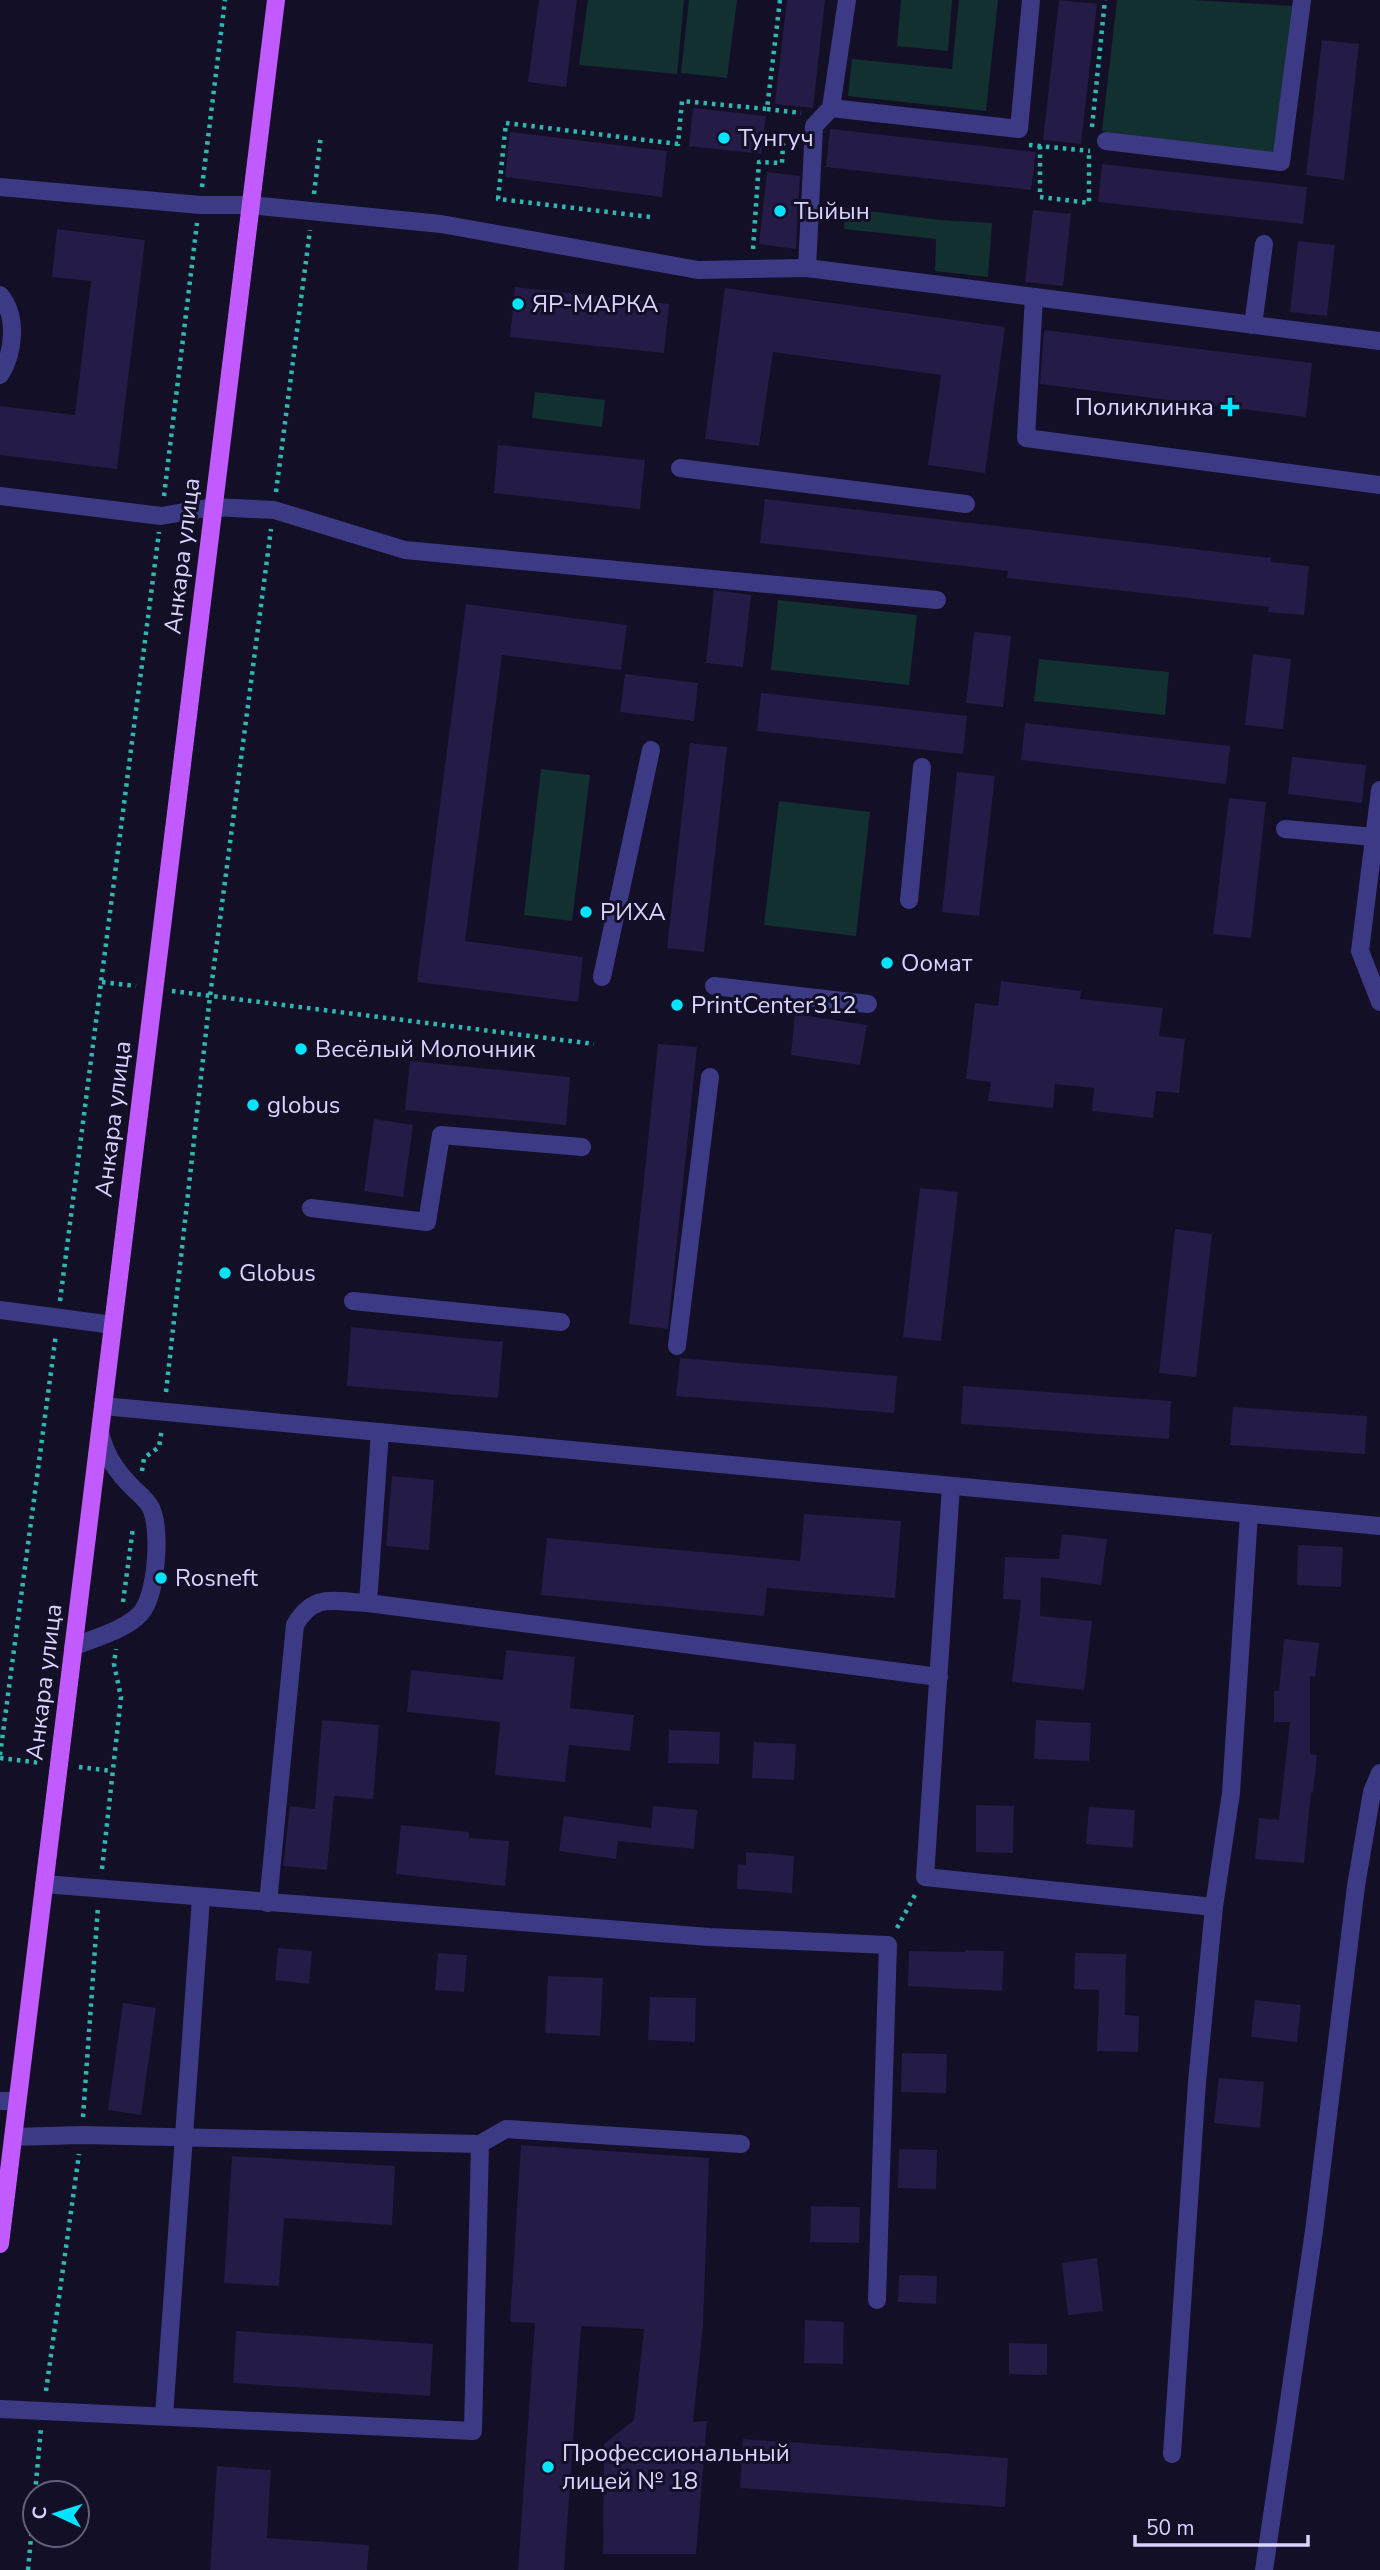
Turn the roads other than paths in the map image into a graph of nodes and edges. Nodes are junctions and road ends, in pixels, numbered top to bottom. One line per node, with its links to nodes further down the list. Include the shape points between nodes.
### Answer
1 (276, 0): 8 (main road, Анкара улица)
2 (847, 0): 5 (street)
3 (1031, 0): 5 (street, via 1019,128)
4 (1302, 0): 6 (street, via 1281,162)
5 (825, 115): 10 (street, via 814,126)
6 (1104, 147)
7 (0, 187): 8 (street, via 200,205)
8 (250, 205): 10 (street, via 441,223 698,270); 20 (main road, Анкара улица)
9 (1264, 244): 13 (street)
10 (807, 268): 12 (street)
11 (0, 295): 15 (street, via 9,305 12,330 7,364)
12 (1034, 297): 13 (street); 17 (street, via 1026,438)
13 (1253, 325): 14 (street)
14 (1380, 341)
15 (0, 375)
16 (680, 468): 19 (street)
17 (1380, 485)
18 (0, 496): 20 (street, via 161,516)
19 (966, 504)
20 (213, 507): 21 (street, via 274,510 405,550); 38 (main road, Анкара улица)
21 (937, 600)
22 (651, 750): 28 (street)
23 (922, 767): 27 (street)
24 (1380, 790): 26 (street)
25 (1285, 829): 26 (street)
26 (1374, 837): 30 (street, via 1360,951)
27 (909, 900)
28 (602, 977)
29 (714, 986): 31 (street)
30 (1380, 1002)
31 (868, 1004)
32 (710, 1077): 39 (street)
33 (582, 1147): 34 (street, via 441,1135 427,1222)
34 (311, 1208)
35 (352, 1301): 37 (street)
36 (0, 1310): 38 (street)
37 (561, 1322)
38 (113, 1325): 40 (main road, Анкара улица)
39 (677, 1346)
40 (103, 1406): 41 (main road, Анкара улица); 42 (street)
41 (100, 1432): 47 (main road, Анкара улица); 47 (street, via 112,1466 150,1506 157,1524 151,1590 141,1612)
42 (380, 1432): 43 (street); 46 (street)
43 (951, 1486): 44 (street); 48 (street)
44 (1249, 1514): 45 (street); 53 (street, via 1231,1793)
45 (1380, 1526)
46 (368, 1603): 48 (street); 52 (street, via 318,1602 304,1611 295,1625)
47 (74, 1647): 50 (main road, Анкара улица)
48 (939, 1677): 53 (street, via 925,1877)
49 (1380, 1773): 64 (street, via 1372,1792 1356,1886 1314,2231)
50 (44, 1884): 51 (street); 54 (main road, Анкара улица)
51 (201, 1898): 52 (street); 56 (street)
52 (268, 1903): 60 (street, via 709,1937 888,1945)
53 (1214, 1907): 63 (street, via 1197,2082)
54 (9, 2101): 55 (main road, Анкара улица)
55 (13, 2137): 56 (street); 59 (main road, Анкара улица)
56 (184, 2137): 57 (street); 62 (street)
57 (480, 2144): 58 (street, via 506,2129); 62 (street, via 472,2431)
58 (741, 2144)
59 (0, 2244)
60 (877, 2300)
61 (0, 2409): 62 (street)
62 (164, 2416)
63 (1172, 2454)
64 (1264, 2570)

